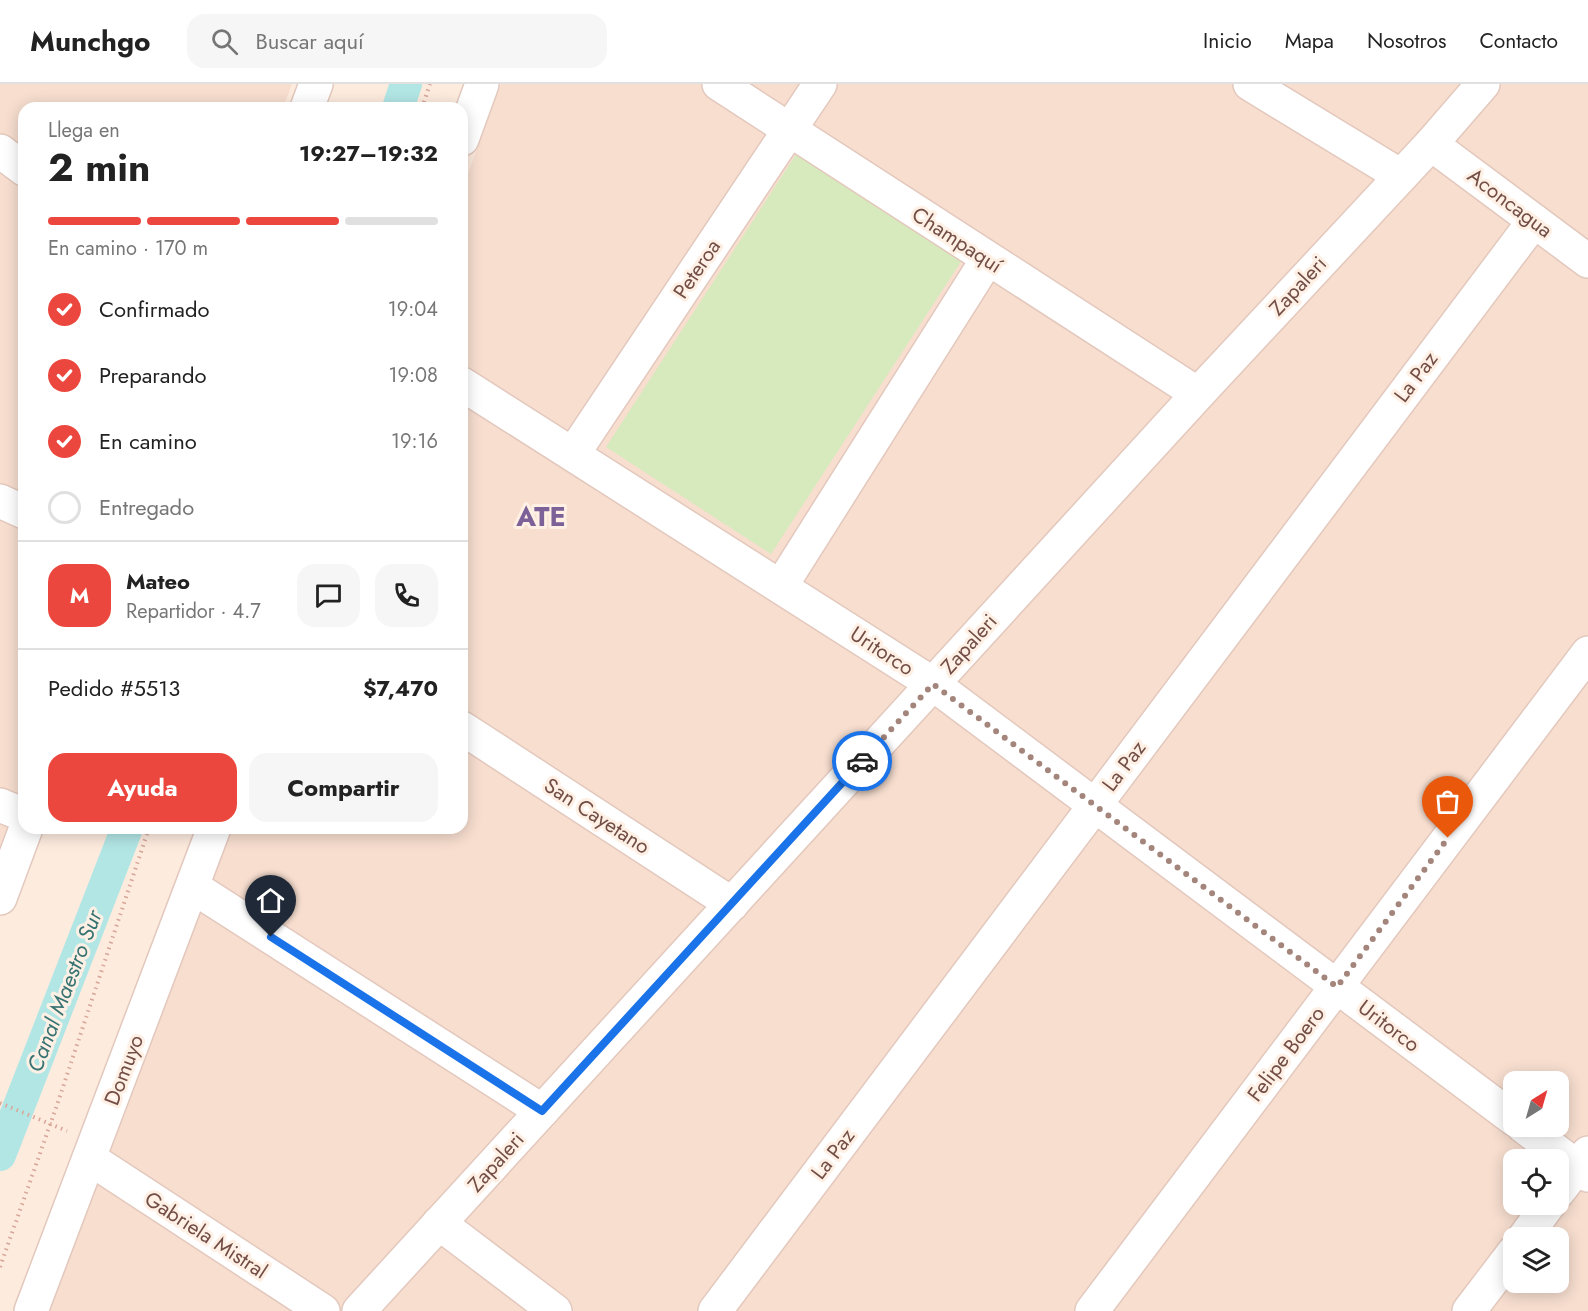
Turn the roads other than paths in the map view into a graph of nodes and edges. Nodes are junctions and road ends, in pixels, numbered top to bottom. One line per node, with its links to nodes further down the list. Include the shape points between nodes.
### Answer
1 (316, 84): 7 (street)
2 (482, 84): 8 (street)
3 (718, 84): 9 (street, Champaquí)
4 (820, 84): 9 (street, Peteroa)
5 (1250, 84): 13 (street)
6 (1483, 84): 10 (street, Zapaleri)
7 (309, 102)
8 (468, 122)
9 (790, 131): 15 (street, Champaquí); 19 (street, Peteroa)
10 (1431, 144): 13 (street, Zapaleri); 14 (street, Aconcagua)
11 (0, 151): 12 (street)
12 (18, 164)
13 (1401, 176): 18 (street, Zapaleri)
14 (1534, 221): 16 (street, Aconcagua); 27 (street, La Paz)
15 (987, 260): 18 (street, Champaquí); 22 (street)
16 (1588, 261)
17 (468, 388): 19 (street, Uritorco)
18 (1198, 394): 24 (street, Zapaleri)
19 (573, 454): 22 (street, Uritorco)
20 (0, 501): 21 (street)
21 (18, 509)
22 (781, 586): 24 (street, Uritorco)
23 (1588, 653): 34 (street, Felipe Boero)
24 (933, 684): 27 (street, Uritorco); 33 (street, Zapaleri)
25 (468, 732): 33 (street, San Cayetano)
26 (0, 805): 28 (street)
27 (1095, 805): 34 (street, Uritorco); 46 (street, La Paz)
28 (18, 812)
29 (24, 834): 32 (street)
30 (212, 834): 31 (street, Domuyo)
31 (193, 887): 35 (street); 38 (street, Domuyo)
32 (0, 898)
33 (732, 904): 35 (street, Zapaleri)
34 (1337, 987): 36 (street, Uritorco); 47 (street, Felipe Boero)
35 (542, 1111): 40 (street, Zapaleri)
36 (1503, 1111)
37 (1536, 1137): 39 (street)
38 (89, 1158): 42 (street, Domuyo); 43 (street, Gabriela Mistral)
39 (1578, 1172)
40 (440, 1224): 44 (street, Zapaleri); 45 (street)
41 (1503, 1266): 48 (street)
42 (32, 1311)
43 (322, 1311)
44 (359, 1311)
45 (555, 1311)
46 (715, 1311)
47 (1092, 1311)
48 (1469, 1311)

